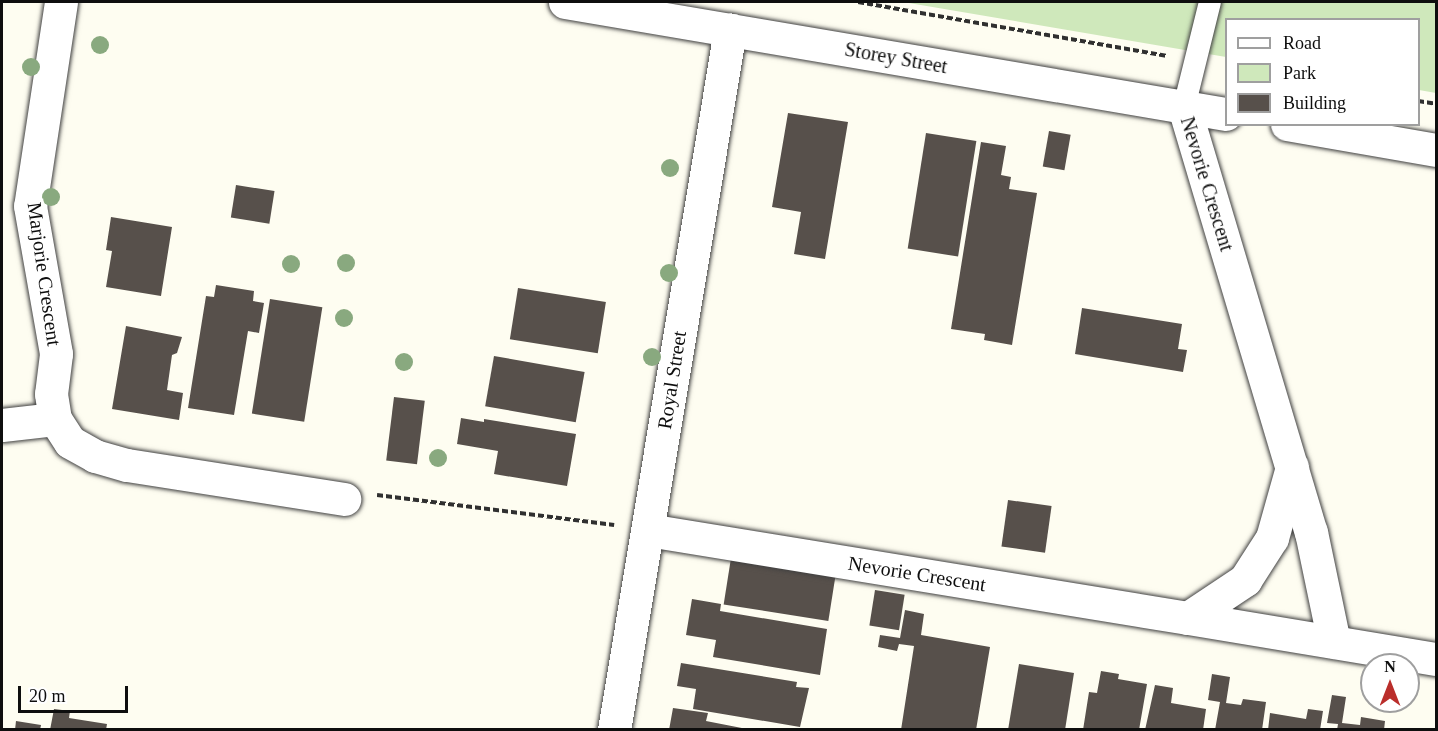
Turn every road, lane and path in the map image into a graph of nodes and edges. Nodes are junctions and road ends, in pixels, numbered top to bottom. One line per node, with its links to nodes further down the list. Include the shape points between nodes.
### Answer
1 (61, 2): 13 (street, Marjorie Crescent, via 30,206 56,354 51,394)
2 (565, 2): 5 (street, Storey Street)
3 (858, 2): 6 (path)
4 (1210, 2): 6 (lane)
5 (730, 30): 9 (street, Storey Street); 17 (street, Royal Street)
6 (1196, 61): 9 (lane)
7 (1420, 101): 8 (path)
8 (1437, 104)
9 (1185, 107): 10 (street, Storey Street); 15 (street, Nevorie Crescent)
10 (1225, 114)
11 (1299, 126): 12 (street)
12 (1437, 150)
13 (55, 419): 14 (street); 16 (street, Marjorie Crescent, via 70,442 95,456 128,465)
14 (2, 425)
15 (1292, 467): 18 (street, via 1272,538 1245,580); 19 (street, Nevorie Crescent, via 1311,532)
16 (339, 498): 17 (path, via 379,495)
17 (648, 530): 18 (street, Nevorie Crescent); 21 (street, Royal Street)
18 (1188, 618): 19 (street, Nevorie Crescent)
19 (1334, 642): 20 (street, Nevorie Crescent)
20 (1437, 659)
21 (614, 729)

